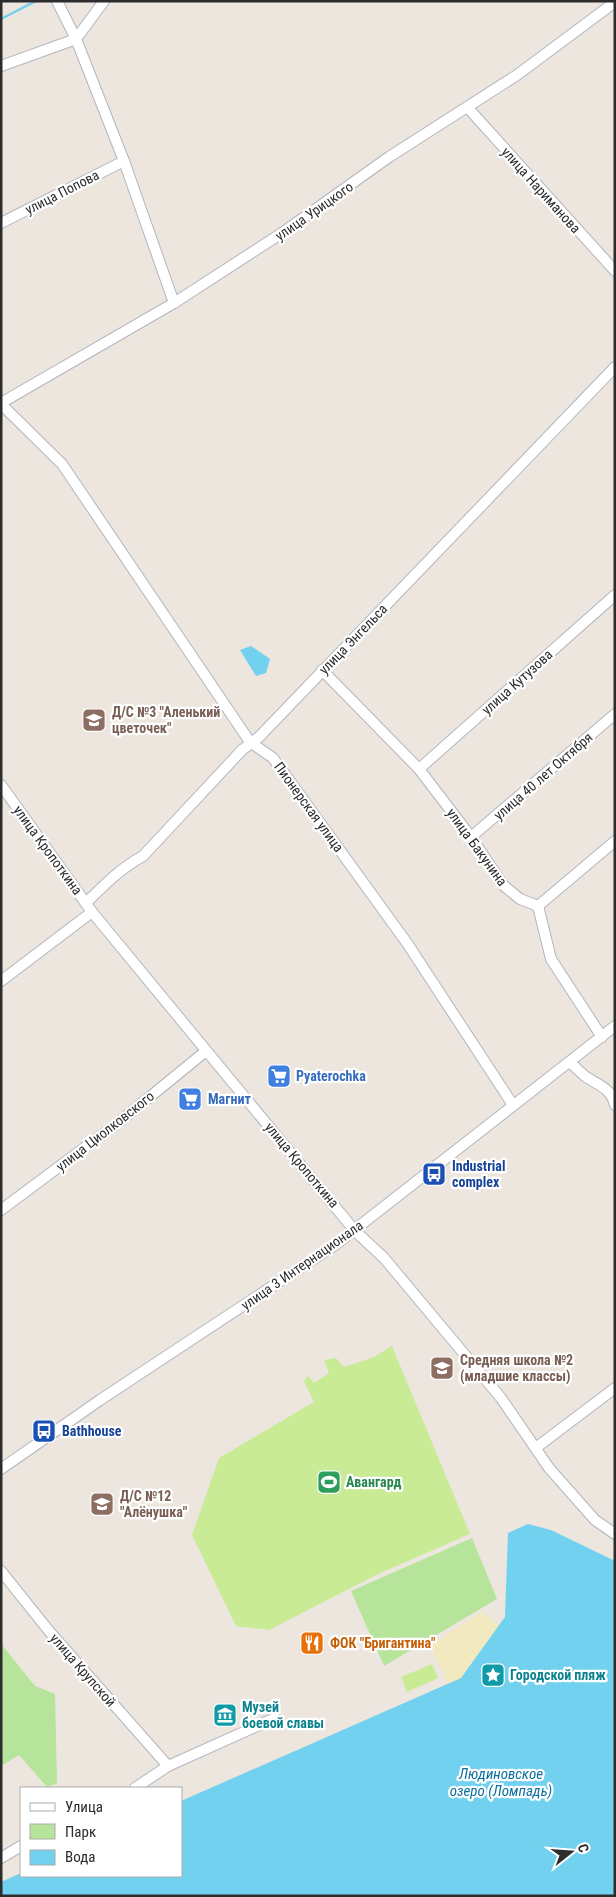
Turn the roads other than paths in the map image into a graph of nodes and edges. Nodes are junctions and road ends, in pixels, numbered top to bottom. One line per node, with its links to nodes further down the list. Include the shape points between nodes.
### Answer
1 (57, 1): 4 (street)
2 (104, 1): 4 (street)
3 (615, 2): 6 (street, улица Урицкого)
4 (76, 39): 5 (street); 7 (street)
5 (1, 66)
6 (468, 108): 9 (street, улица Нариманова); 10 (street, улица Урицкого, via 389,157 282,233)
7 (124, 161): 8 (street, улица Попова); 10 (street)
8 (1, 223)
9 (615, 271)
10 (174, 303): 12 (street, улица Урицкого)
11 (615, 367): 14 (street, улица Энгельса)
12 (1, 403): 16 (street, Пионерская улица, via 62,464)
13 (615, 595): 17 (street, улица Кутузова)
14 (322, 670): 16 (street, улица Энгельса, via 259,737); 17 (street, улица Бакунина)
15 (615, 714): 19 (street, улица 40 лет Октября)
16 (250, 742): 21 (street, улица Энгельса, via 143,856 107,882); 29 (street, Пионерская улица, via 273,758 390,918)
17 (419, 769): 19 (street, улица Бакунина)
18 (1, 785): 21 (street, улица Кропоткина)
19 (471, 837): 22 (street, улица Бакунина, via 503,885 520,899)
20 (615, 841): 22 (street)
21 (86, 903): 23 (street, улица Кропоткина)
22 (538, 906): 26 (street, via 551,959)
23 (92, 912): 24 (street); 27 (street, улица Кропоткина)
24 (1, 981)
25 (615, 1026): 26 (street, улица 3 Интернационала)
26 (602, 1037): 28 (street, улица 3 Интернационала)
27 (206, 1050): 31 (street, улица Циолковского, via 119,1122); 32 (street, улица Кропоткина)
28 (570, 1062): 29 (street, улица 3 Интернационала); 30 (street, via 586,1077 604,1086)
29 (513, 1105): 32 (street, улица 3 Интернационала)
30 (615, 1105)
31 (1, 1210)
32 (355, 1231): 34 (street, улица Кропоткина, via 384,1258 502,1398); 35 (street, улица 3 Интернационала)
33 (615, 1388): 34 (street)
34 (537, 1448): 36 (street, улица Кропоткина, via 549,1468 595,1520)
35 (1, 1469)
36 (615, 1534)
37 (1, 1571): 39 (street, улица Крупской, via 49,1631)
38 (275, 1718): 39 (street)
39 (168, 1766): 40 (street)
40 (137, 1787)
41 (20, 1847): 42 (street)
42 (1, 1858)

